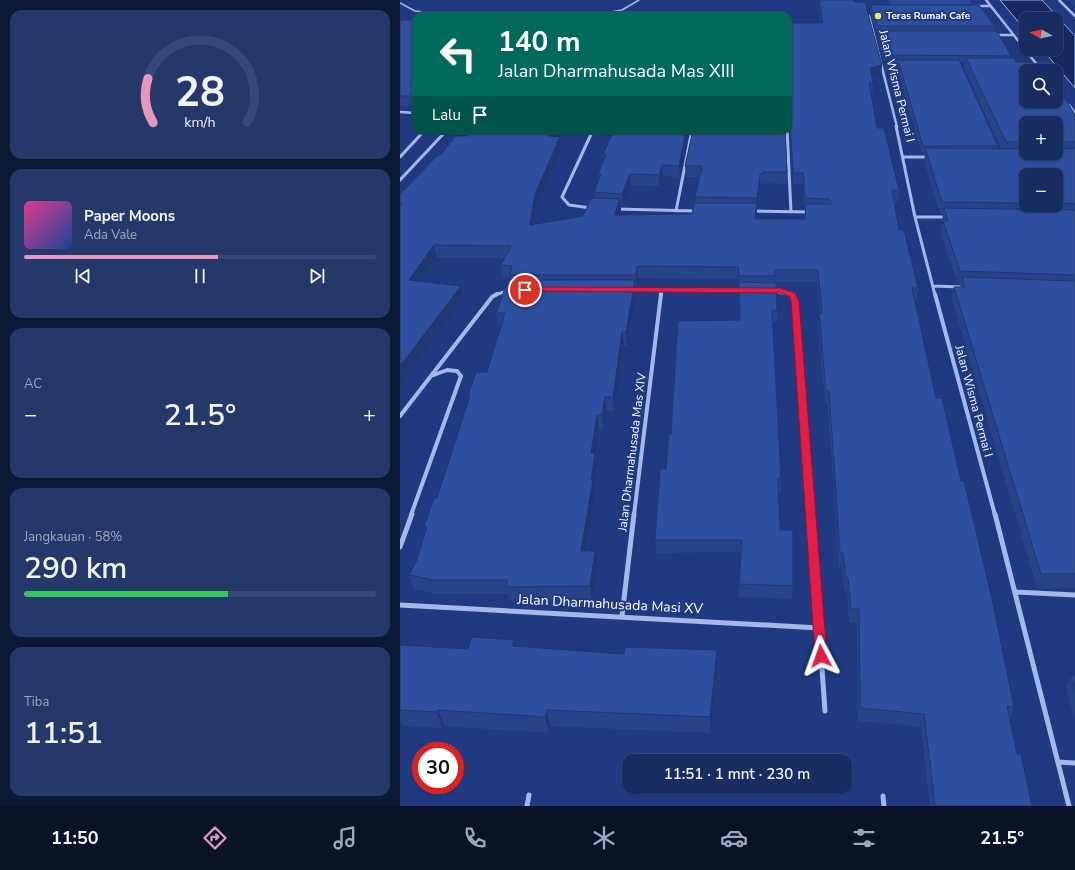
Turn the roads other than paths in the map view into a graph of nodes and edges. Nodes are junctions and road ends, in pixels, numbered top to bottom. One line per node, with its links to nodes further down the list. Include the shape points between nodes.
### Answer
1 (639, 0): 8 (lane, via 636,4)
2 (986, 0): 6 (street)
3 (1059, 0): 10 (street)
4 (400, 3): 7 (lane, via 415,11)
5 (969, 6): 6 (street)
6 (992, 6): 12 (street)
7 (425, 12)
8 (606, 12)
9 (868, 14): 24 (street, Jalan Wisma Permai I)
10 (1075, 16)
11 (990, 35): 12 (street)
12 (1014, 35): 13 (street)
13 (1036, 64)
14 (1066, 101): 17 (street)
15 (400, 112): 16 (street)
16 (412, 113)
17 (1075, 113)
18 (421, 134): 23 (street)
19 (443, 134): 26 (street)
20 (591, 134): 27 (street, via 562,197 569,205)
21 (691, 134): 29 (street)
22 (787, 134): 32 (street)
23 (400, 157)
24 (904, 157): 25 (street); 34 (street, Jalan Wisma Permai I)
25 (934, 158)
26 (400, 180)
27 (595, 208)
28 (610, 208): 29 (street)
29 (676, 211): 30 (street)
30 (699, 211)
31 (745, 211): 32 (street)
32 (791, 212): 33 (street)
33 (813, 213)
34 (915, 216): 35 (street); 36 (street, Jalan Wisma Permai I)
35 (955, 217)
36 (933, 286): 37 (street); 46 (street, Jalan Wisma Permai I)
37 (964, 287)
38 (518, 290): 43 (street, via 499,292 492,297)
39 (621, 290): 40 (street)
40 (661, 290): 41 (street); 49 (street, Jalan Dharmahusada Mas XIV)
41 (748, 291)
42 (764, 291): 50 (street, via 792,294 795,301)
43 (430, 376): 44 (street); 45 (street, via 447,370 457,371 461,376)
44 (400, 416)
45 (400, 547)
46 (1016, 592): 47 (street); 52 (street, Jalan Wisma Permai I)
47 (1075, 595)
48 (400, 605): 49 (street, Jalan Dharmahusada Masi XV)
49 (622, 616): 50 (street, Jalan Dharmahusada Masi XV)
50 (819, 628): 51 (street)
51 (825, 711)
52 (1058, 762): 53 (street); 58 (street, Jalan Wisma Permai I)
53 (1075, 763)
54 (529, 795): 56 (street)
55 (883, 796): 57 (street)
56 (527, 806)
57 (884, 806)
58 (1069, 806)

